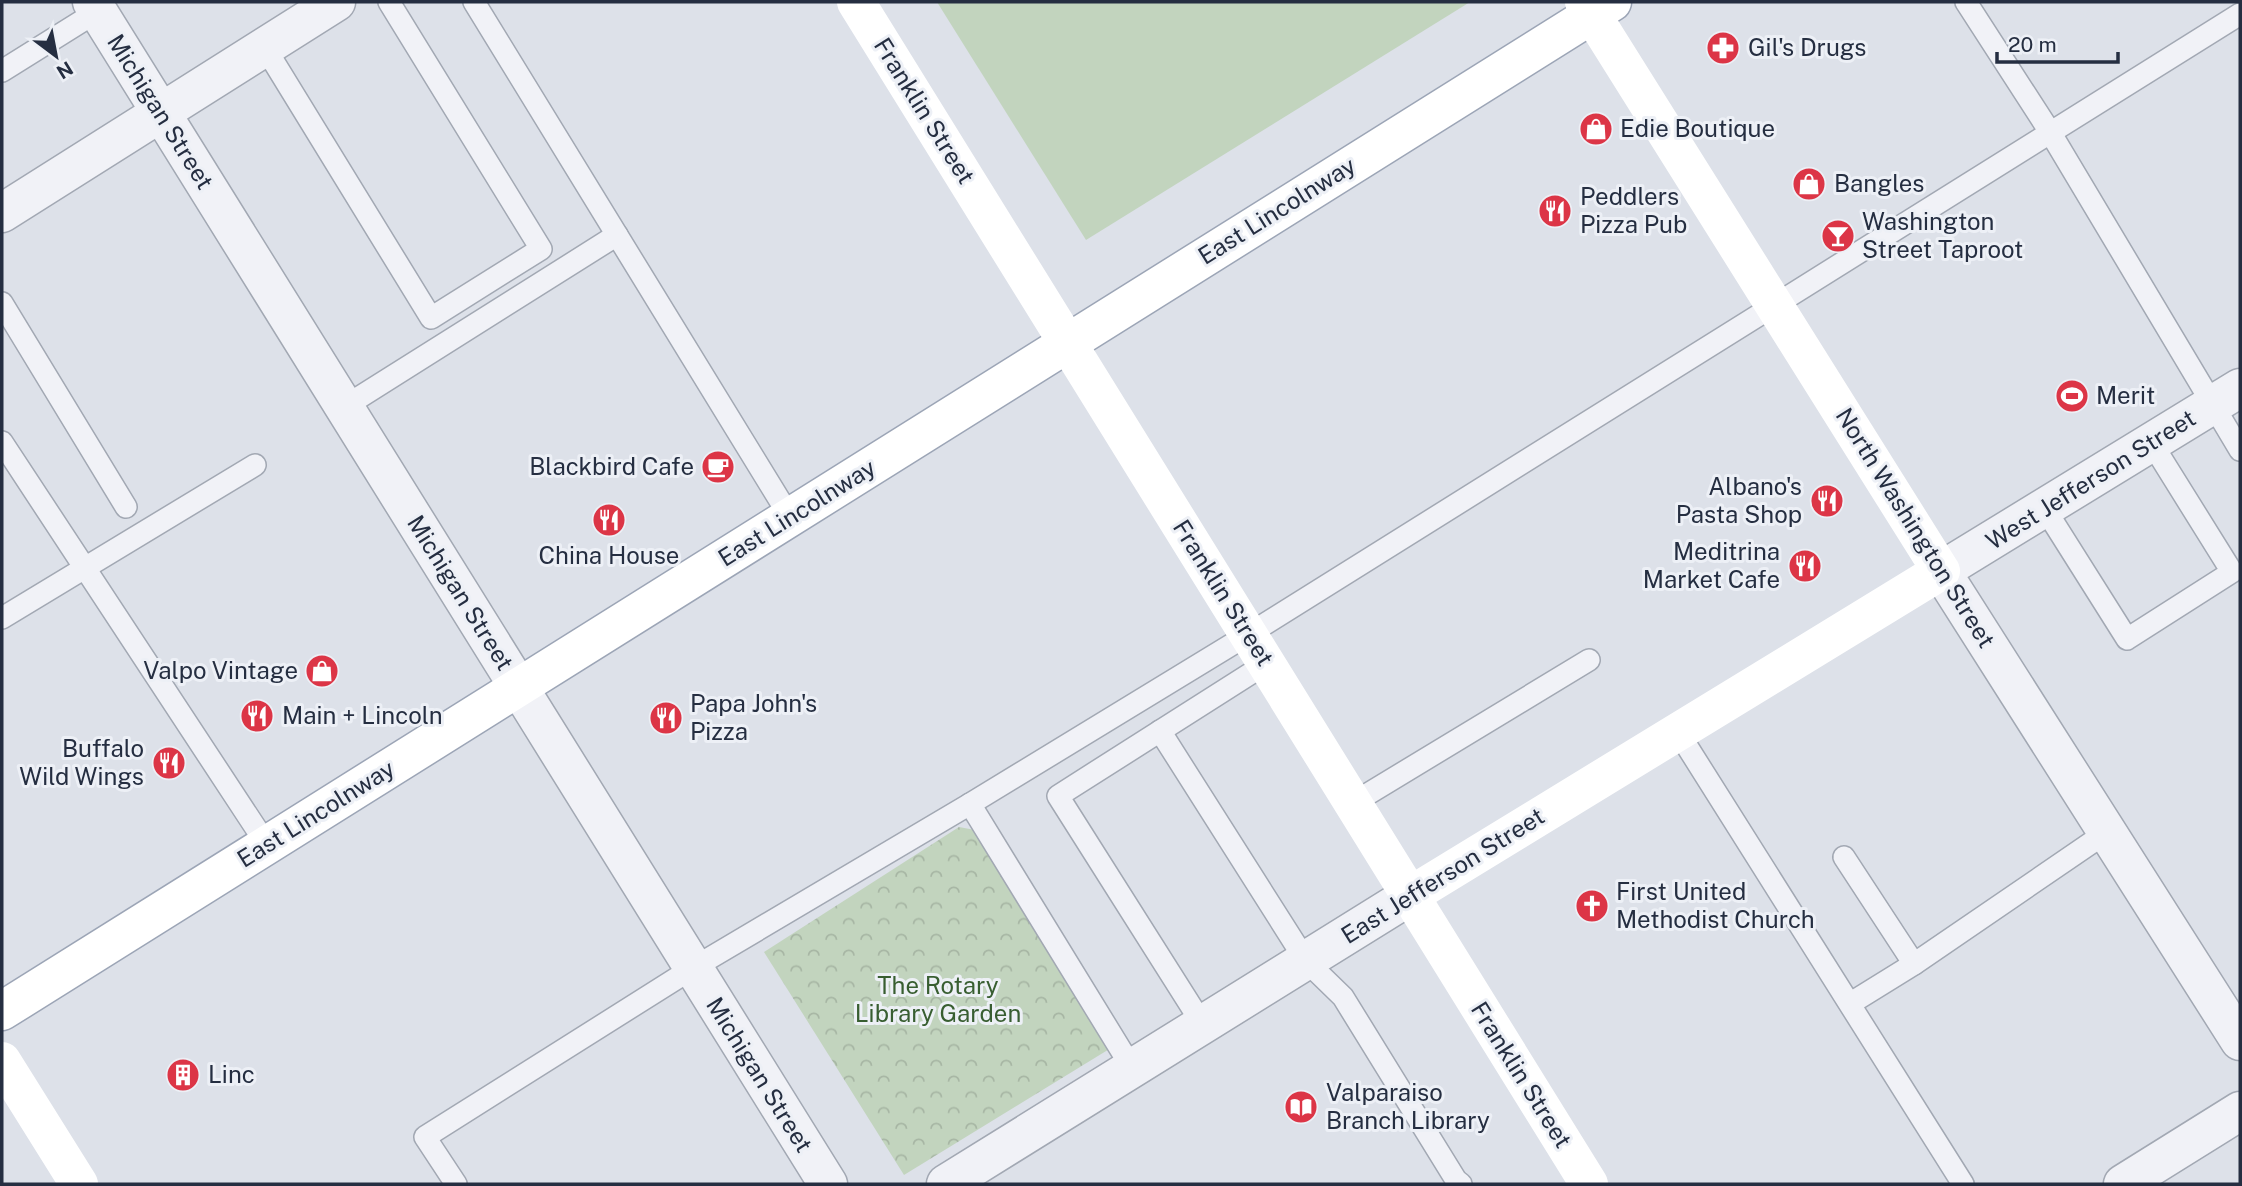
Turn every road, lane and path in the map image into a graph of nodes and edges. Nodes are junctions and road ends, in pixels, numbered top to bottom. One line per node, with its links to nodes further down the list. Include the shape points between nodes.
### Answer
1 (336, 2): 9 (street)
2 (389, 2): 9 (lane, via 541,249 431,318)
3 (474, 2): 14 (lane)
4 (856, 2): 17 (main road, Franklin Street)
5 (1966, 2): 12 (lane)
6 (95, 6): 10 (lane); 11 (street, Michigan Street)
7 (1596, 6): 16 (main road, North Washington Street); 17 (main road, East Lincolnway)
8 (2240, 14): 12 (lane)
9 (264, 46): 11 (street)
10 (2, 71)
11 (160, 111): 13 (street); 19 (street, Michigan Street)
12 (2050, 132): 16 (lane); 18 (lane)
13 (2, 213)
14 (617, 235): 19 (lane); 26 (lane)
15 (2, 303): 24 (lane)
16 (1775, 306): 28 (main road, North Washington Street); 30 (lane)
17 (1068, 343): 26 (main road, East Lincolnway); 30 (main road, Franklin Street)
18 (2226, 396): 21 (street, West Jefferson Street); 22 (lane)
19 (344, 407): 32 (street, Michigan Street)
20 (2, 442): 27 (lane)
21 (2151, 442): 25 (street, West Jefferson Street); 25 (lane, via 2232,572 2127,639)
22 (2240, 450)
23 (255, 466): 27 (lane)
24 (126, 507)
25 (2045, 509): 28 (street, West Jefferson Street)
26 (790, 517): 32 (main road, East Lincolnway)
27 (85, 568): 29 (lane); 38 (lane)
28 (1941, 571): 34 (main road, East Jefferson Street); 37 (street, North Washington Street)
29 (2, 618)
30 (1258, 649): 33 (lane); 35 (main road, Franklin Street); 36 (lane)
31 (1589, 660): 35 (lane)
32 (518, 687): 38 (main road, East Lincolnway); 43 (street, Michigan Street)
33 (1160, 732): 41 (lane); 46 (lane, via 1058,796)
34 (1678, 732): 40 (main road, East Jefferson Street); 44 (lane)
35 (1353, 803): 40 (main road, Franklin Street)
36 (970, 804): 43 (lane); 49 (lane)
37 (2107, 832): 42 (lane); 47 (street, North Washington Street)
38 (267, 845): 45 (main road, East Lincolnway)
39 (1844, 857): 42 (lane)
40 (1411, 895): 41 (street, East Jefferson Street); 56 (main road, Franklin Street)
41 (1306, 961): 46 (street, East Jefferson Street); 55 (lane, via 1343,997)
42 (1914, 964): 44 (lane)
43 (693, 968): 52 (lane, via 425,1136); 53 (street, Michigan Street)
44 (1851, 1003): 57 (lane)
45 (2, 1011)
46 (1203, 1025): 49 (street, East Jefferson Street)
47 (2240, 1041)
48 (2, 1061): 51 (main road)
49 (1132, 1068): 54 (street, East Jefferson Street)
50 (2240, 1111): 58 (street)
51 (79, 1184)
52 (456, 1184)
53 (828, 1184)
54 (946, 1184)
55 (1461, 1184)
56 (1589, 1184)
57 (1963, 1184)
58 (2123, 1184)

